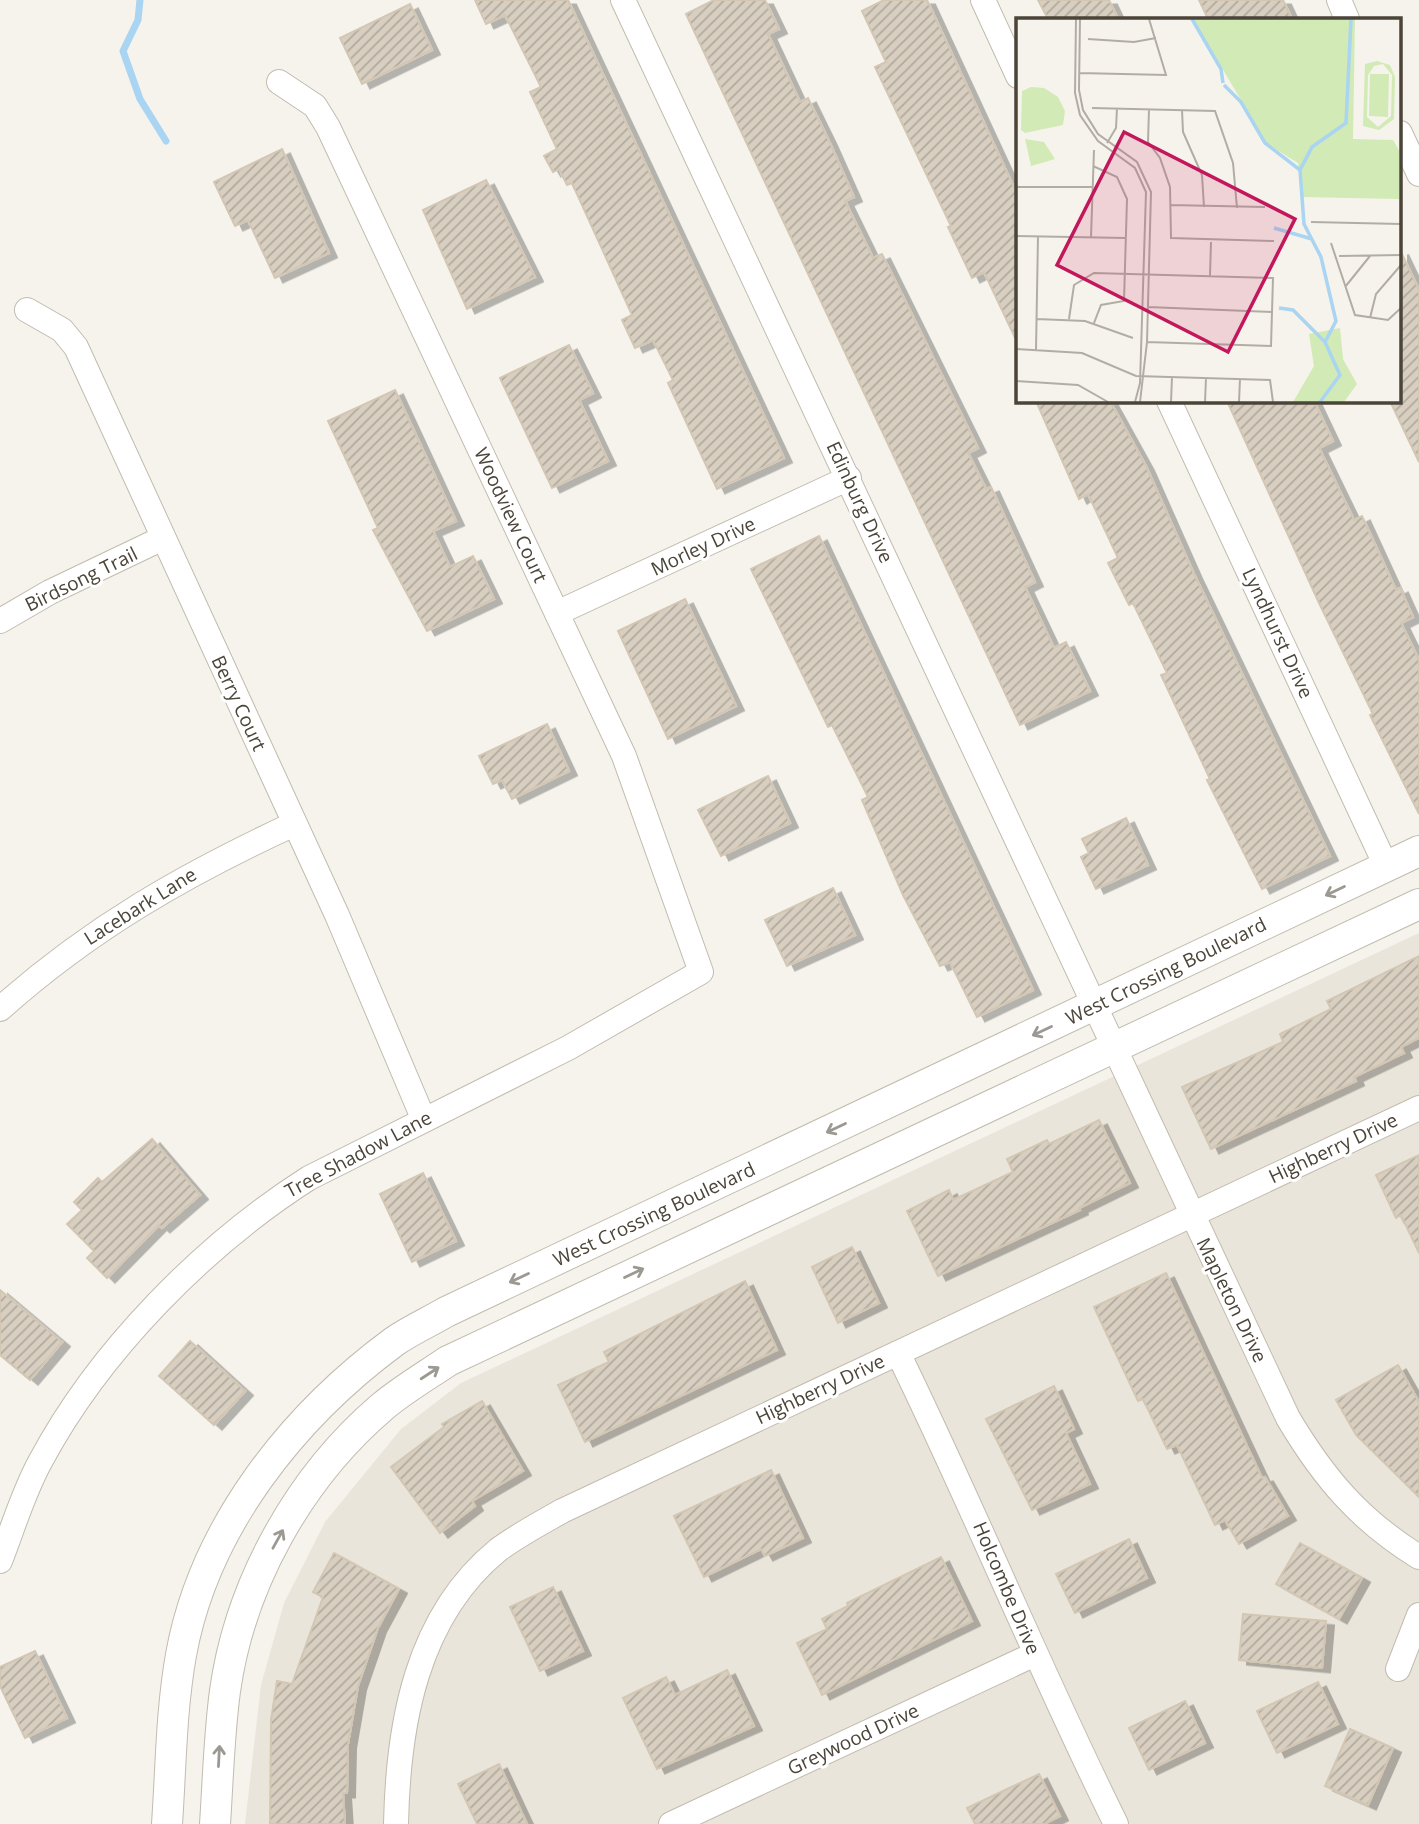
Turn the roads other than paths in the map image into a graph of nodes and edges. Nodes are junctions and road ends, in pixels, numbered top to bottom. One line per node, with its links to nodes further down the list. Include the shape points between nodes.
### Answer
1 (623, 0): 11 (street, Edinburg Drive)
2 (983, 0): 5 (street)
3 (1339, 0): 4 (street)
4 (1348, 18)
5 (1016, 72)
6 (279, 82): 13 (street, Woodview Court, via 323,116)
7 (1402, 137): 8 (street)
8 (1419, 174)
9 (27, 310): 12 (street, Berry Court, via 62,330 76,347)
10 (1169, 402): 17 (street, Lyndhurst Drive)
11 (849, 478): 13 (street, Morley Drive); 20 (street, Edinburg Drive)
12 (163, 538): 14 (street, Birdsong Trail); 15 (street, Berry Court)
13 (557, 613): 19 (street, Woodview Court, via 640,794)
14 (0, 621)
15 (294, 824): 21 (street, Lacebark Lane, via 210,863 123,914); 24 (street, Berry Court)
16 (1419, 850): 17 (street, West Crossing Boulevard)
17 (1386, 866): 20 (street, West Crossing Boulevard, one-way to 20)
18 (1419, 904): 22 (street)
19 (701, 972): 24 (street, Tree Shadow Lane, via 568,1048)
20 (1095, 1005): 22 (street, Mapleton Drive); 32 (street, West Crossing Boulevard, one-way to 32, via 446,1312 397,1339 352,1375 296,1429 256,1483 226,1531 199,1591 182,1652 172,1719)
21 (0, 1009)
22 (1113, 1046): 25 (street, Mapleton Drive); 33 (street, one-way to 22, via 225,1689 258,1575 327,1462 383,1406 448,1361)
23 (1419, 1108): 25 (street, Highberry Drive)
24 (423, 1118): 28 (street, Tree Shadow Lane, via 272,1201 216,1246 165,1296 55,1434 24,1494)
25 (1191, 1215): 26 (street, Highberry Drive); 27 (street, Mapleton Drive, via 1288,1418 1324,1475 1346,1500)
26 (898, 1353): 30 (street, Holcombe Drive, via 972,1507); 34 (street, Highberry Drive, via 562,1511 499,1550 479,1568 438,1623 411,1690 402,1735)
27 (1419, 1557)
28 (0, 1561)
29 (1419, 1615): 31 (street)
30 (1035, 1654): 35 (street, Greywood Drive); 36 (street, Holcombe Drive)
31 (1398, 1669)
32 (167, 1824)
33 (215, 1824)
34 (396, 1824)
35 (671, 1824)
36 (1116, 1824)

